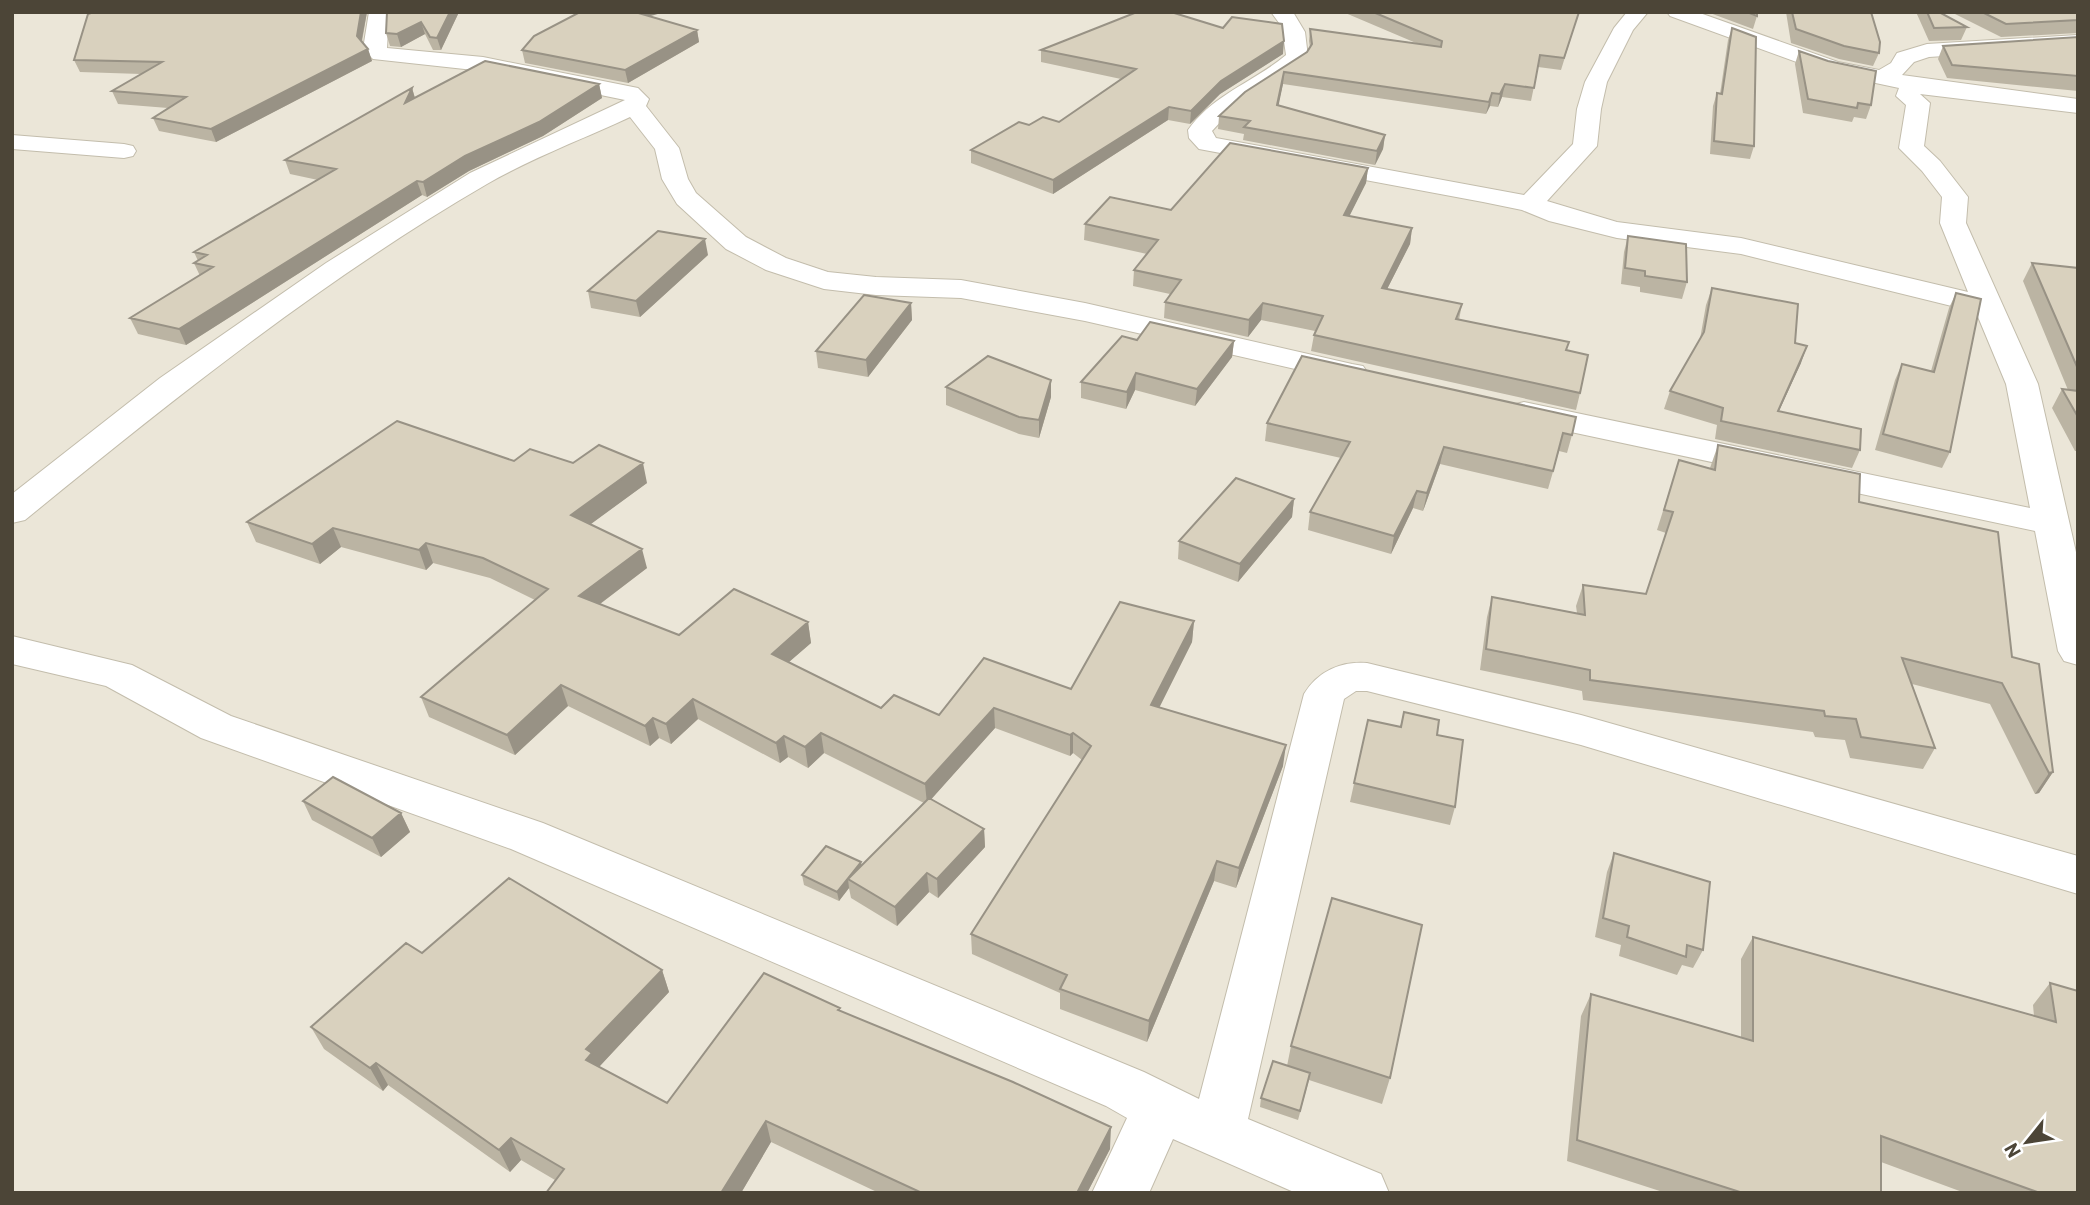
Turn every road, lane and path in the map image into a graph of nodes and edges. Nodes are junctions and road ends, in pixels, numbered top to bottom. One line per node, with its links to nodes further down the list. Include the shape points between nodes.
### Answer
1 (379, 12): 9 (street, via 374,49 381,54 483,64 630,93 637,99)
2 (1281, 12): 13 (street, via 1297,35 1297,57 1208,120 1200,130 1208,144)
3 (1638, 12): 13 (street, via 1624,28 1597,82 1585,146)
4 (1677, 12): 8 (street, via 1821,64)
5 (1963, 28): 7 (street)
6 (2078, 41): 7 (street)
7 (1994, 45): 8 (street, via 1927,51 1905,58)
8 (1897, 80): 10 (street); 14 (street, via 1918,103 1911,148 1955,197 1953,223)
9 (635, 106): 15 (street, via 667,148 686,198 736,243 776,264 824,280 961,289 1085,312); 17 (street, via 479,178 336,269 171,385)
10 (2078, 106)
11 (12, 142): 12 (street)
12 (124, 151)
13 (1530, 204): 14 (street, via 1617,230 1741,246)
14 (1989, 306): 18 (street, via 2022,384)
15 (1382, 380)
16 (1499, 406): 18 (street)
17 (12, 512)
18 (2052, 524): 19 (street)
19 (2071, 583): 21 (street)
20 (12, 650): 23 (street, via 118,676 216,727 527,836 1113,1083)
21 (2078, 651)
22 (2078, 875): 24 (street, via 1581,730 1352,676 1336,682 1325,694)
23 (1160, 1108): 24 (street); 25 (street)
24 (1218, 1130): 26 (street)
25 (1120, 1193)
26 (1361, 1193)

